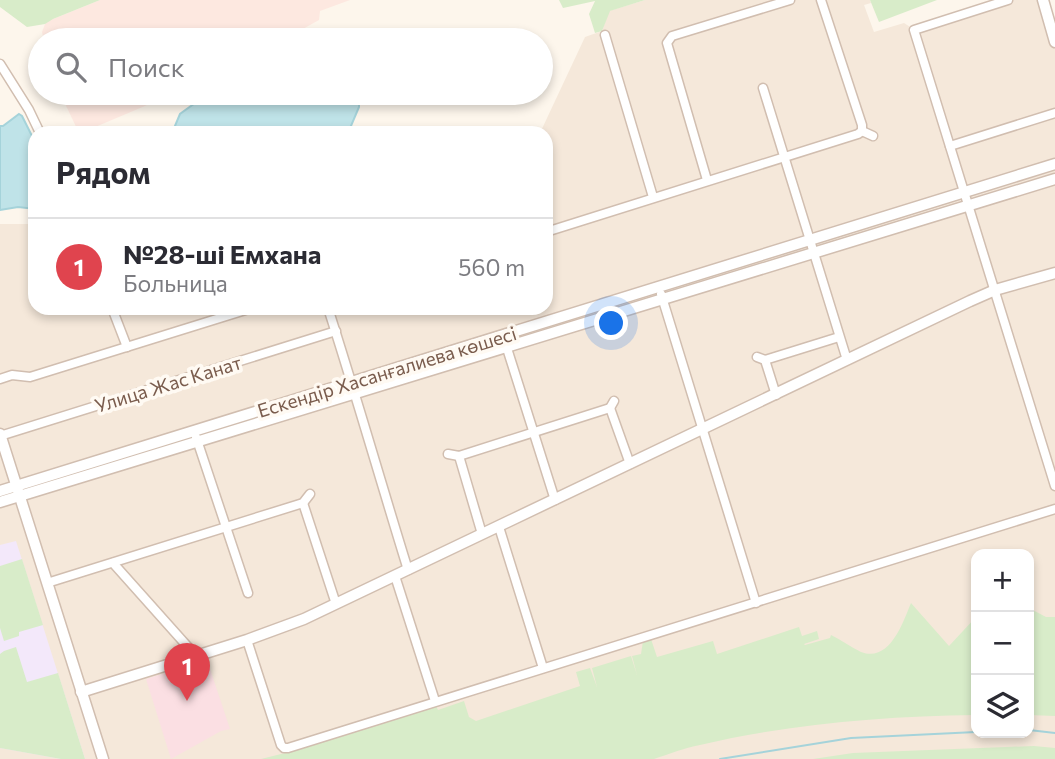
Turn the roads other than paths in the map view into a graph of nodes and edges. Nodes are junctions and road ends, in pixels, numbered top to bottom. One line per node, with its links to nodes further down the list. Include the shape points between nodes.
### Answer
1 (790, 0): 17 (street, via 668,40)
2 (821, 0): 11 (street)
3 (1008, 0): 13 (street, via 914,30)
4 (1044, 0): 6 (street)
5 (605, 35): 19 (street)
6 (1055, 41)
7 (0, 64): 10 (street)
8 (763, 88): 14 (street)
9 (1055, 113): 13 (street)
10 (37, 126)
11 (862, 131): 12 (street); 14 (street)
12 (873, 136)
13 (950, 145): 18 (street)
14 (785, 156): 17 (street); 22 (street)
15 (1055, 164): 18 (street, Ескендір Хасанғалиева көшесі)
16 (1055, 179): 20 (street, Ескендір Хасанғалиева көшесі)
17 (707, 180): 19 (street)
18 (965, 193): 20 (street); 22 (street, Ескендір Хасанғалиева көшесі)
19 (653, 197): 21 (street)
20 (969, 206): 23 (street, Ескендір Хасанғалиева көшесі); 26 (street)
21 (553, 230)
22 (811, 241): 23 (street); 25 (street, Ескендір Хасанғалиева көшесі)
23 (815, 254): 27 (street, Ескендір Хасанғалиева көшесі); 33 (street)
24 (1055, 273): 26 (street)
25 (659, 288): 27 (street); 32 (street, Ескендір Хасанғалиева көшесі)
26 (995, 290): 36 (street); 49 (street)
27 (663, 300): 35 (street, Ескендір Хасанғалиева көшесі); 41 (street)
28 (115, 315): 34 (street)
29 (230, 315): 34 (street)
30 (330, 315): 31 (street)
31 (336, 331): 38 (street); 44 (street, Улица Жас Канат)
32 (502, 336): 35 (street); 38 (street, Ескендір Хасанғалиева көшесі)
33 (839, 337): 36 (street); 40 (street, via 761,359)
34 (127, 347): 37 (street, via 30,377)
35 (506, 348): 39 (street, Ескендір Хасанғалиева көшесі); 43 (street)
36 (847, 360): 40 (street)
37 (0, 379)
38 (352, 382): 39 (street); 42 (street, Ескендір Хасанғалиева көшесі)
39 (355, 394): 45 (street, Ескендір Хасанғалиева көшесі); 61 (street)
40 (776, 395): 41 (street)
41 (703, 430): 48 (street); 65 (street)
42 (194, 431): 45 (street); 51 (street, Ескендір Хасанғалиева көшесі)
43 (534, 433): 47 (street); 48 (street, via 612,405); 53 (street)
44 (0, 436): 51 (street)
45 (197, 442): 51 (street, Ескендір Хасанғалиева көшесі); 57 (street)
46 (448, 454): 47 (street)
47 (459, 456): 59 (street)
48 (630, 464): 53 (street)
49 (1055, 486)
50 (0, 491): 51 (street, Ескендір Хасанғалиева көшесі)
51 (18, 491): 54 (street, Ескендір Хасанғалиева көшесі); 63 (street)
52 (310, 494): 55 (street)
53 (555, 500): 58 (street)
54 (0, 502)
55 (303, 503): 57 (street); 66 (street)
56 (1055, 509): 65 (street)
57 (225, 527): 60 (street); 64 (street)
58 (499, 527): 59 (street); 69 (street)
59 (482, 534): 61 (street)
60 (113, 562): 63 (street); 68 (street)
61 (408, 570): 62 (street)
62 (395, 576): 66 (street); 71 (street)
63 (47, 583): 70 (street)
64 (248, 593)
65 (756, 603): 69 (street)
66 (336, 604): 67 (street)
67 (247, 640): 68 (street); 71 (street, via 284,748)
68 (196, 656): 70 (street)
69 (543, 668): 71 (street)
70 (81, 692): 72 (street)
71 (435, 701)
72 (103, 759)

